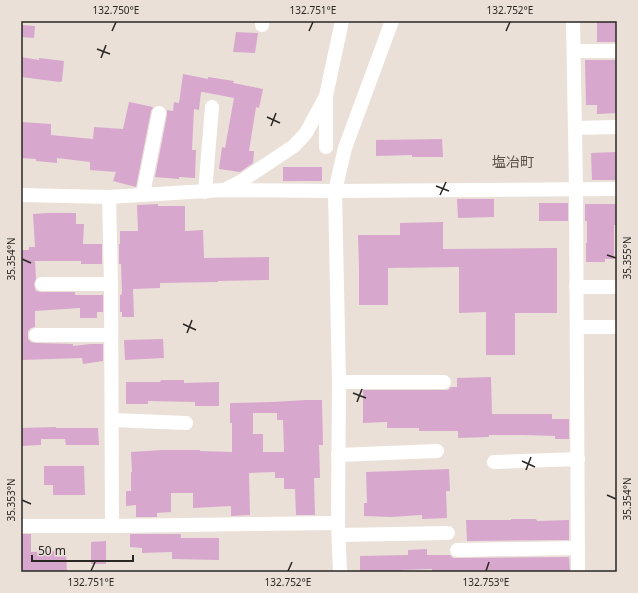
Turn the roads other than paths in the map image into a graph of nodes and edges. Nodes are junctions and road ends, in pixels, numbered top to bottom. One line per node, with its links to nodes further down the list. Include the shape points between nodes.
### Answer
1 (342, 21): 6 (street)
2 (392, 21): 15 (street, via 345,148)
3 (573, 21): 4 (street)
4 (574, 51): 5 (street); 10 (street)
5 (617, 51)
6 (326, 96): 11 (street); 14 (street, via 306,133 294,146 240,182)
7 (212, 107): 16 (street)
8 (159, 113): 17 (street)
9 (617, 127): 10 (street)
10 (575, 128): 12 (street)
11 (326, 146)
12 (576, 188): 13 (street); 15 (street); 22 (street)
13 (617, 189)
14 (223, 190): 15 (street); 16 (street)
15 (335, 191): 28 (street)
16 (205, 192): 17 (street)
17 (143, 194): 19 (street)
18 (21, 195): 19 (street)
19 (109, 197): 21 (street)
20 (42, 284): 21 (street)
21 (111, 284): 27 (street)
22 (576, 287): 23 (street); 24 (street)
23 (617, 287)
24 (577, 327): 25 (street); 34 (street)
25 (617, 327)
26 (36, 335): 27 (street)
27 (111, 335): 30 (street)
28 (339, 382): 29 (street); 33 (street)
29 (444, 382)
30 (112, 420): 31 (street); 37 (street)
31 (186, 423)
32 (437, 451): 33 (street)
33 (338, 455): 38 (street)
34 (578, 459): 35 (street); 40 (street)
35 (494, 462)
36 (21, 526): 37 (street)
37 (112, 526): 38 (street)
38 (339, 529): 39 (street); 42 (street)
39 (448, 533)
40 (578, 548): 41 (street); 43 (street)
41 (458, 550)
42 (340, 572)
43 (578, 572)

